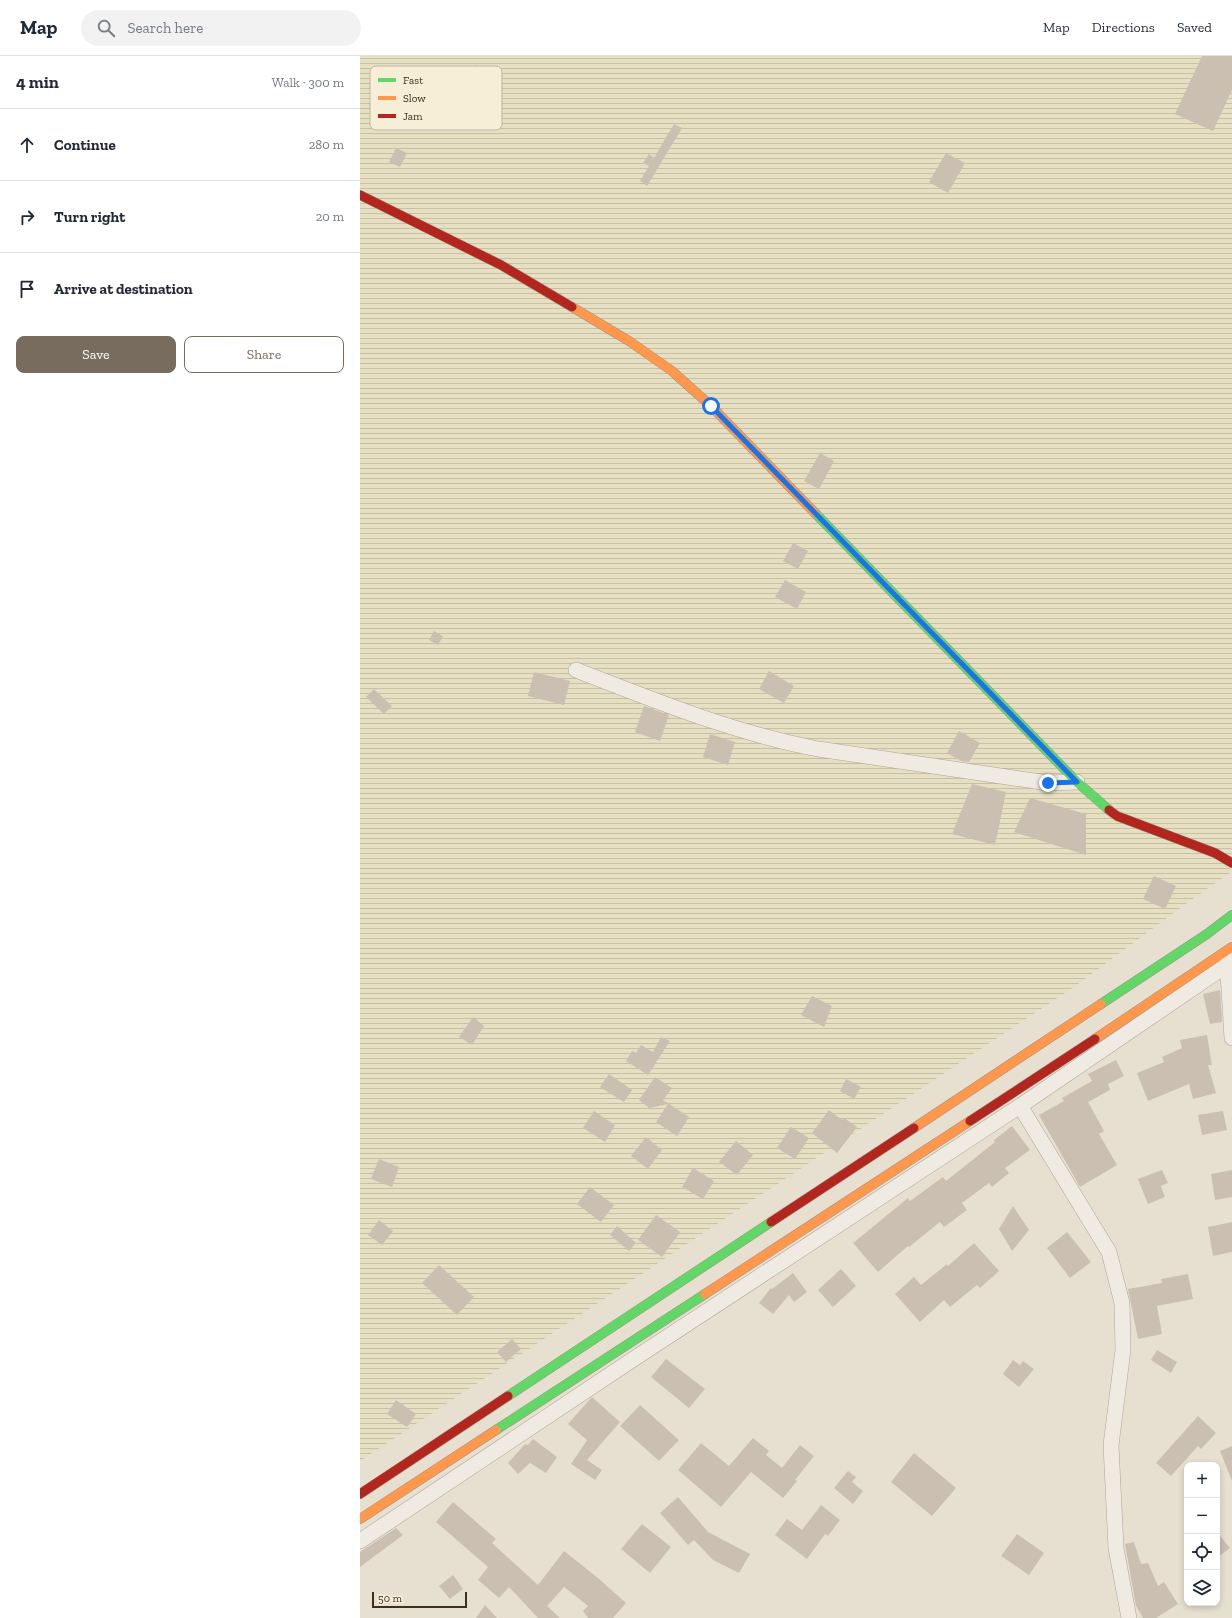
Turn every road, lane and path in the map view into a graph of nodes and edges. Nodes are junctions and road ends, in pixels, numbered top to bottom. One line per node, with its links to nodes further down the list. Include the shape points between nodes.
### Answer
1 (360, 195): 3 (main road, via 501,265 629,341 672,371 754,449)
2 (576, 670): 3 (street, via 703,719 782,742 1048,783)
3 (1077, 782): 4 (main road, via 1117,816 1215,853)
4 (1232, 863)
5 (1232, 916): 9 (main road)
6 (1229, 954): 7 (street); 8 (street); 10 (main road)
7 (1232, 1038)
8 (1020, 1106): 11 (street); 12 (street, via 1109,1252 1122,1303 1123,1350 1111,1445 1116,1548)
9 (360, 1494)
10 (360, 1519)
11 (360, 1541)
12 (1129, 1618)

